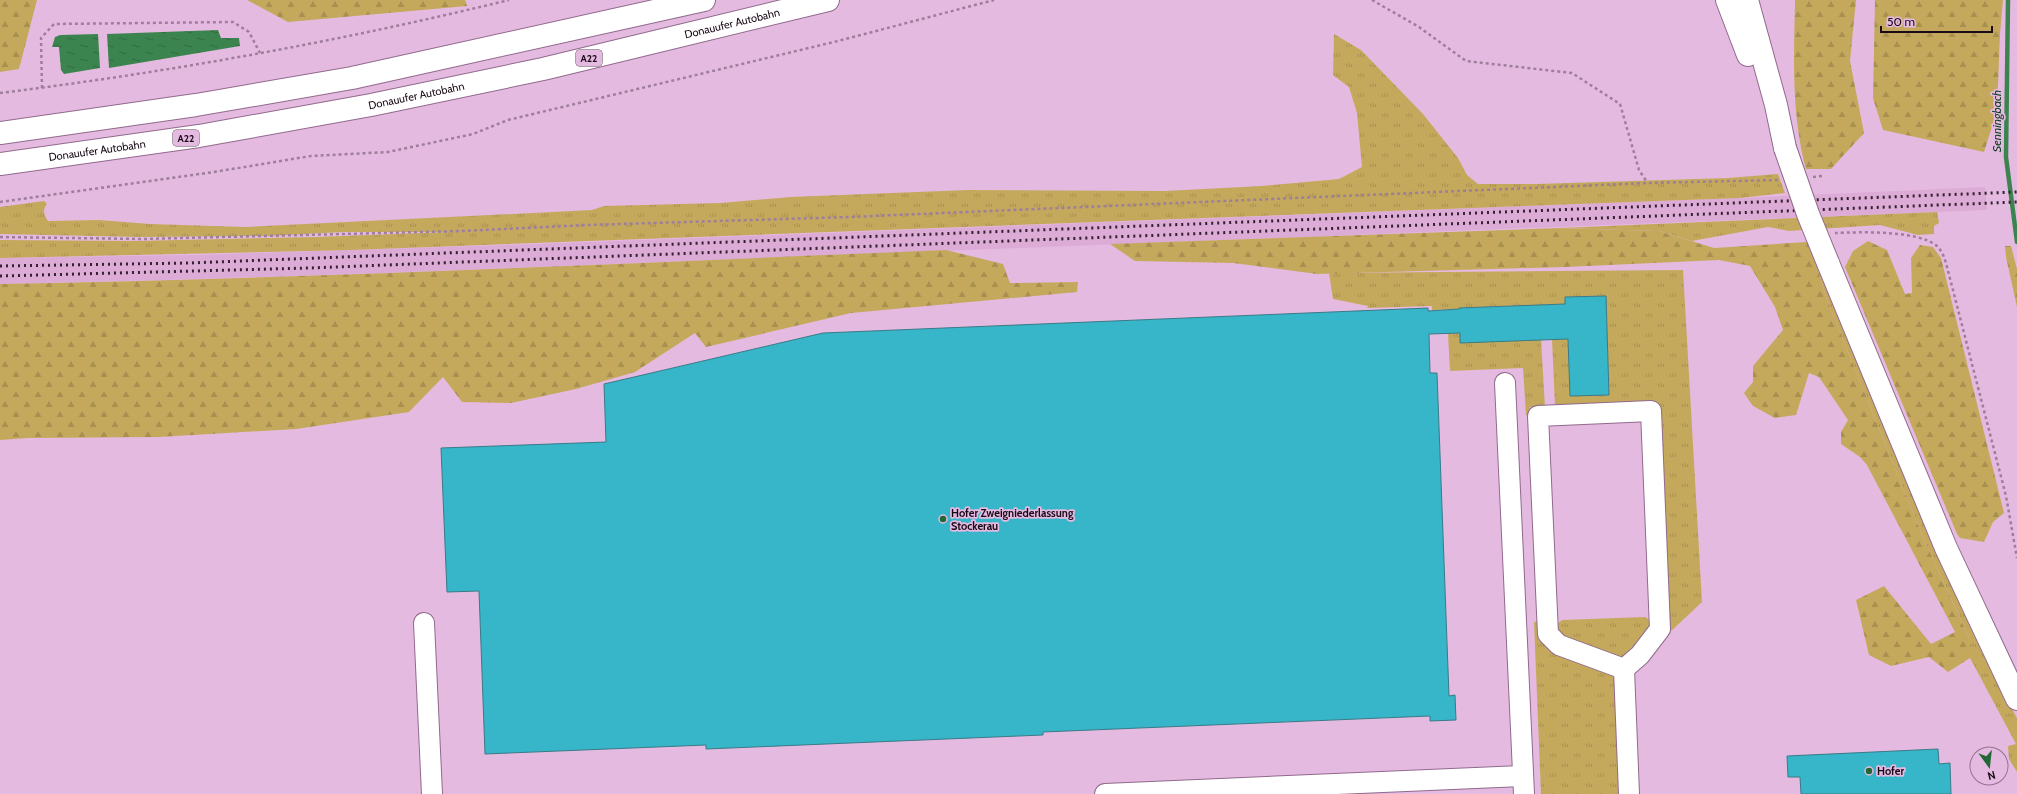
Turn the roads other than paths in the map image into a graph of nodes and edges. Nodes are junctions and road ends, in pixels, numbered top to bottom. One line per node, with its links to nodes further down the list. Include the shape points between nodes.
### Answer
1 (704, 0): 5 (main road, via 352,78 196,105)
2 (828, 0): 7 (main road, Donauufer Autobahn / A22, via 543,69 371,105 199,136)
3 (1727, 0): 6 (main road, via 1767,109)
4 (1747, 0): 6 (main road, via 1776,105)
5 (0, 133)
6 (1783, 143): 11 (main road, bridge, via 1808,214 1946,548)
7 (0, 164)
8 (1505, 383): 12 (lane)
9 (424, 623): 13 (lane)
10 (1624, 669): 10 (lane, via 1559,645 1548,634 1538,416 1651,411 1660,630 1640,655); 15 (lane)
11 (2017, 699)
12 (1523, 785): 14 (lane)
13 (432, 794)
14 (1105, 794)
15 (1629, 794)

